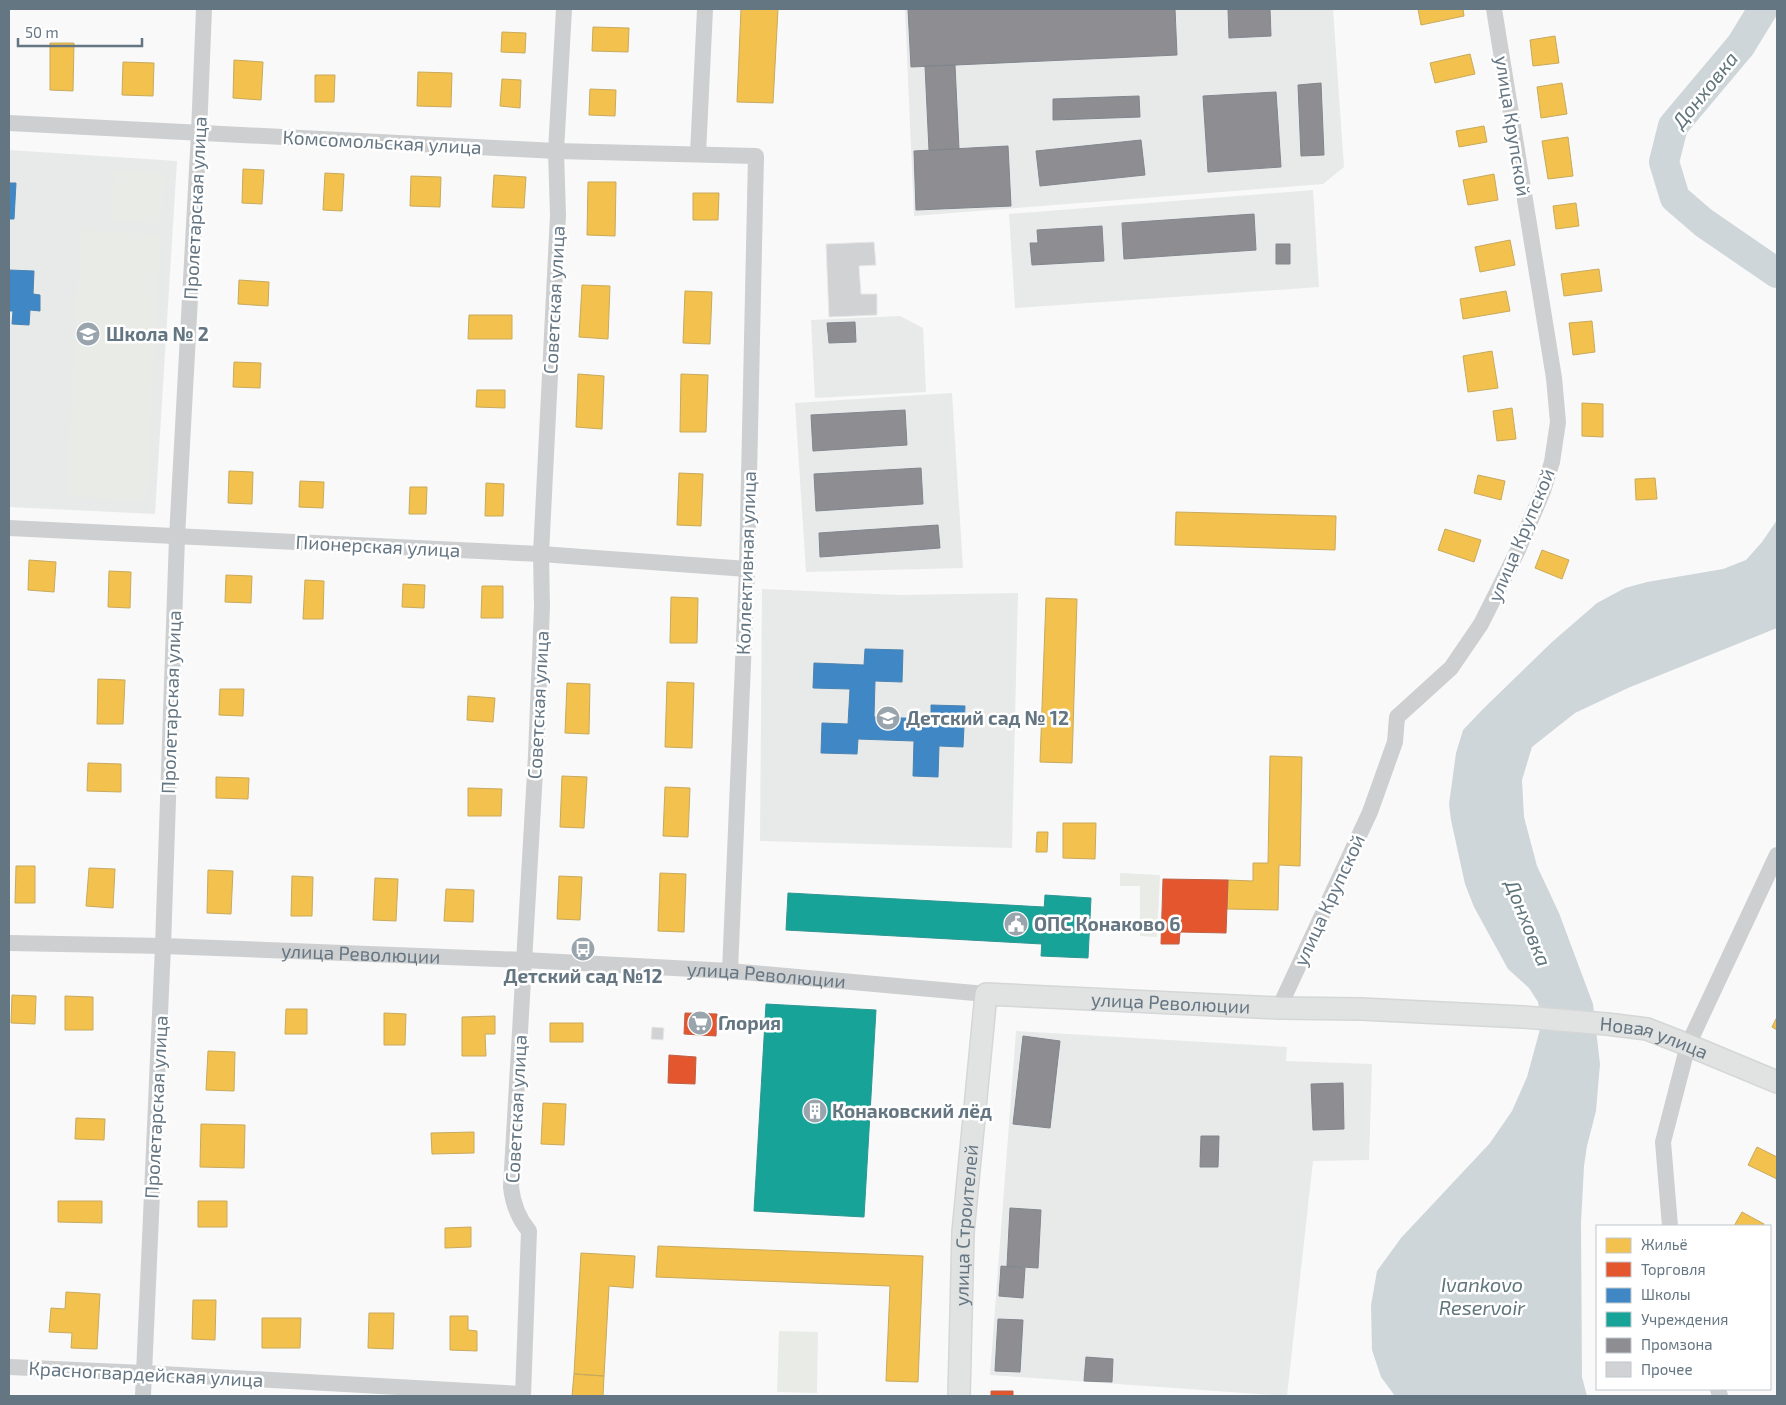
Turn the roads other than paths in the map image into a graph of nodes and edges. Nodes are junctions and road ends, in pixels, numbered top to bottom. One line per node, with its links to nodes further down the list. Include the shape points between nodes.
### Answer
1 (204, 9): 6 (street, Пролетарская улица)
2 (564, 9): 7 (street, Советская улица)
3 (706, 9): 8 (street)
4 (1494, 9): 20 (street, улица Крупской, via 1554,378 1558,422 1552,462 1518,550 1481,624 1451,668 1398,717 1395,742 1370,812)
5 (9, 123): 6 (street, Комсомольская улица)
6 (199, 133): 7 (street, Комсомольская улица); 11 (street, Пролетарская улица)
7 (556, 151): 8 (street, Комсомольская улица); 12 (street, Советская улица, via 558,215)
8 (698, 154): 9 (street, Комсомольская улица)
9 (756, 156): 13 (street, Коллективная улица)
10 (9, 528): 11 (street, Пионерская улица)
11 (177, 536): 12 (street, Пионерская улица); 16 (street, Пролетарская улица)
12 (541, 554): 13 (street, Пионерская улица); 17 (street, Советская улица, via 542,607)
13 (747, 569): 18 (street, Коллективная улица)
14 (1777, 856): 22 (street)
15 (9, 943): 16 (street, улица Революции)
16 (163, 946): 17 (street, улица Революции); 26 (street, Пролетарская улица)
17 (524, 960): 18 (street, улица Революции); 27 (street, Советская улица, via 512,1187 516,1212 529,1231)
18 (730, 971): 19 (street, улица Революции)
19 (986, 994): 20 (main road, улица Революции); 29 (main road, улица Строителей, via 963,1232)
20 (1280, 1008): 21 (main road, улица Революции)
21 (1523, 1017): 22 (main road, Новая улица, via 1647,1029)
22 (1688, 1045): 23 (main road, Новая улица); 24 (street, via 1663,1142)
23 (1777, 1082)
24 (1670, 1225)
25 (9, 1367): 26 (street, Красногвардейская улица)
26 (144, 1373): 27 (street, Красногвардейская улица); 28 (street, Пролетарская улица)
27 (523, 1395)
28 (143, 1396)
29 (959, 1396)

